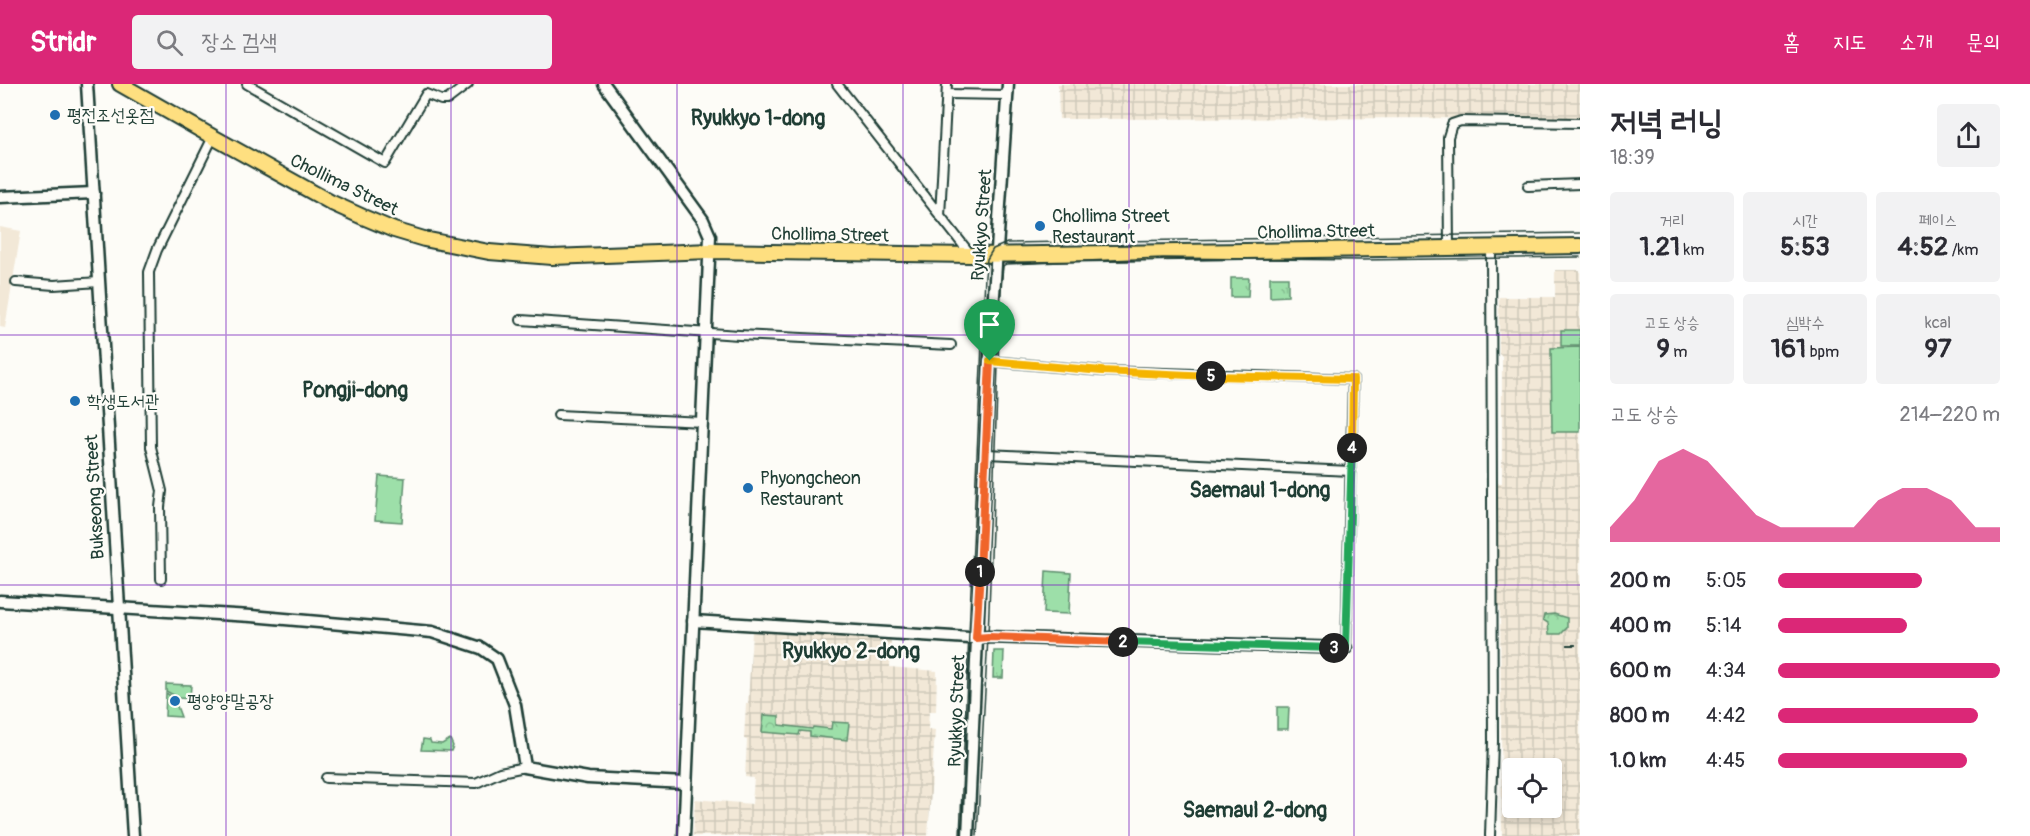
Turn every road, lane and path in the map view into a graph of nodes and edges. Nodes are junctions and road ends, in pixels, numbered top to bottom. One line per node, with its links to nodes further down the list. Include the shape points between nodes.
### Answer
1 (87, 84): 14 (street, Bukseong Street)
2 (120, 84): 11 (highway, Chollima Street)
3 (247, 84): 4 (street, via 386,163 426,94 447,100)
4 (468, 84)
5 (604, 84): 20 (street, via 703,220)
6 (837, 84): 16 (street)
7 (947, 84): 9 (street)
8 (1007, 90): 9 (street); 22 (street, Ryukkyo Street)
9 (947, 94): 16 (street)
10 (1580, 123): 19 (street, via 1452,124 1448,137)
11 (213, 137): 20 (highway, Chollima Street, via 363,217 394,230 456,246 552,257); 33 (street, via 149,272 150,447 162,491)
12 (1580, 184): 13 (street)
13 (1528, 186)
14 (94, 193): 15 (street); 24 (street, Bukseong Street)
15 (0, 197)
16 (940, 216): 21 (street)
17 (1580, 246): 18 (highway, Chollima Street)
18 (1491, 247): 19 (highway, Chollima Street); 45 (street)
19 (1449, 248): 22 (highway, Chollima Street)
20 (711, 251): 21 (highway, Chollima Street); 26 (street)
21 (971, 255): 22 (highway, Chollima Street)
22 (996, 255): 28 (street, Ryukkyo Street)
23 (16, 282): 24 (street)
24 (99, 282): 35 (street, Bukseong Street)
25 (521, 320): 26 (street)
26 (707, 332): 27 (street); 30 (street)
27 (951, 345)
28 (990, 361): 31 (street, Ryukkyo Street); 32 (street, via 1102,371 1353,379)
29 (558, 415): 30 (street)
30 (703, 422): 36 (street)
31 (986, 454): 32 (street); 37 (street, Ryukkyo Street)
32 (1351, 471): 38 (street)
33 (160, 579)
34 (0, 601): 35 (street)
35 (118, 608): 39 (street, via 418,630 481,648 497,660 503,671 514,705); 42 (street, Bukseong Street)
36 (693, 621): 37 (street); 41 (street)
37 (976, 638): 38 (street); 44 (street, Ryukkyo Street)
38 (1346, 648)
39 (525, 767): 40 (street, via 500,772 476,783); 41 (street, via 588,778)
40 (326, 778)
41 (686, 783): 43 (street)
42 (133, 836)
43 (684, 836)
44 (968, 836)
45 (1490, 836)

